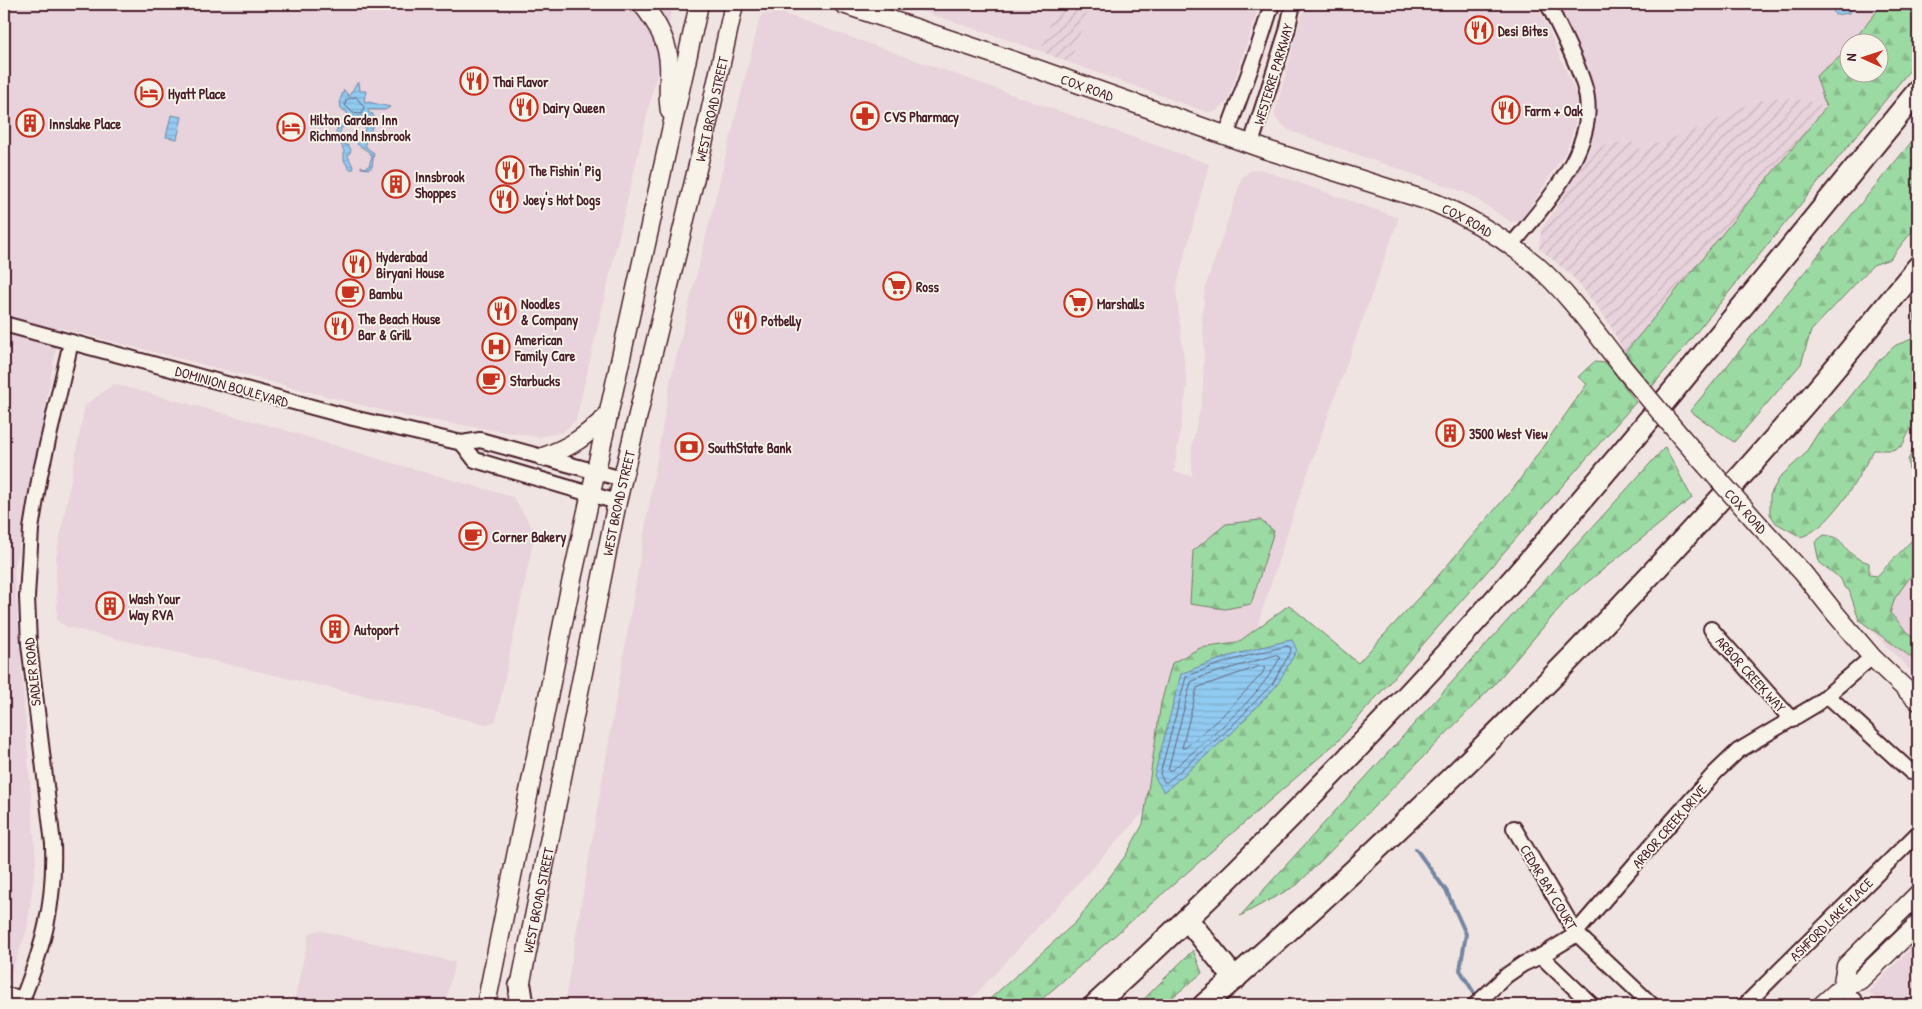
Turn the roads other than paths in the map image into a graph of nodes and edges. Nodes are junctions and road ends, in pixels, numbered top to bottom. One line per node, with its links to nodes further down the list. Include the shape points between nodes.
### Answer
1 (642, 4): 9 (main road, via 658,26 666,47 669,65 667,96)
2 (699, 4): 9 (main road, WEST BROAD STREET)
3 (734, 4): 20 (main road, WEST BROAD STREET)
4 (843, 4): 10 (main road, COX ROAD)
5 (1272, 4): 10 (street, WESTERRE PARKWAY)
6 (1293, 4): 11 (street, WESTERRE PARKWAY)
7 (1547, 4): 12 (street, via 1585,86 1588,108 1585,135 1550,197)
8 (1918, 90): 32 (highway, via 1728,325 1491,604 1290,818)
9 (673, 123): 16 (main road, WEST BROAD STREET)
10 (1226, 136): 11 (main road, COX ROAD)
11 (1251, 144): 12 (main road, COX ROAD, via 1435,202 1456,211)
12 (1511, 246): 24 (main road, COX ROAD, bridge, via 1536,265 1559,289 1682,438 1803,573)
13 (1918, 267): 36 (highway, via 1803,406 1604,625 1452,778)
14 (4, 324): 15 (street, DOMINION BOULEVARD)
15 (71, 342): 17 (street, DOMINION BOULEVARD, via 308,407); 40 (street, SADLER ROAD, via 40,475 29,554 28,644 54,867 46,935)
16 (608, 416): 18 (main road, via 580,440); 19 (main road, WEST BROAD STREET)
17 (462, 443): 18 (street, DOMINION BOULEVARD, via 480,440); 21 (street, via 475,460)
18 (543, 457): 19 (street, DOMINION BOULEVARD)
19 (595, 472): 20 (street, DOMINION BOULEVARD); 21 (main road, WEST BROAD STREET)
20 (622, 480): 22 (main road, WEST BROAD STREET)
21 (590, 493): 22 (street); 41 (main road, WEST BROAD STREET)
22 (617, 502): 39 (main road, WEST BROAD STREET)
23 (1711, 629): 27 (street, ARBOR CREEK WAY)
24 (1872, 657): 25 (street, ARBOR CREEK DRIVE); 26 (main road, COX ROAD)
25 (1828, 696): 27 (street, ARBOR CREEK DRIVE); 28 (street)
26 (1918, 701)
27 (1792, 720): 34 (street, ARBOR CREEK DRIVE, via 1738,751 1715,773)
28 (1911, 772)
29 (1514, 828): 34 (street, CEDAR BAY COURT)
30 (1918, 833): 47 (street, ASHFORD LAKE PLACE)
31 (1918, 894): 37 (main road, via 1846,966)
32 (1187, 919): 36 (highway); 42 (highway)
33 (1918, 924): 37 (main road, via 1860,980)
34 (1576, 932): 35 (street, ARBOR CREEK DRIVE); 46 (street, CEDAR BAY COURT)
35 (1541, 956): 44 (street, ARBOR CREEK DRIVE, via 1508,974); 45 (street)
36 (1235, 979): 43 (highway)
37 (1842, 987): 48 (main road); 49 (street)
38 (4, 995): 40 (street)
39 (520, 999)
40 (25, 1002)
41 (486, 1005)
42 (1096, 1005)
43 (1204, 1005)
44 (1475, 1005)
45 (1592, 1005)
46 (1652, 1005)
47 (1745, 1005)
48 (1822, 1005)
49 (1858, 1005)

